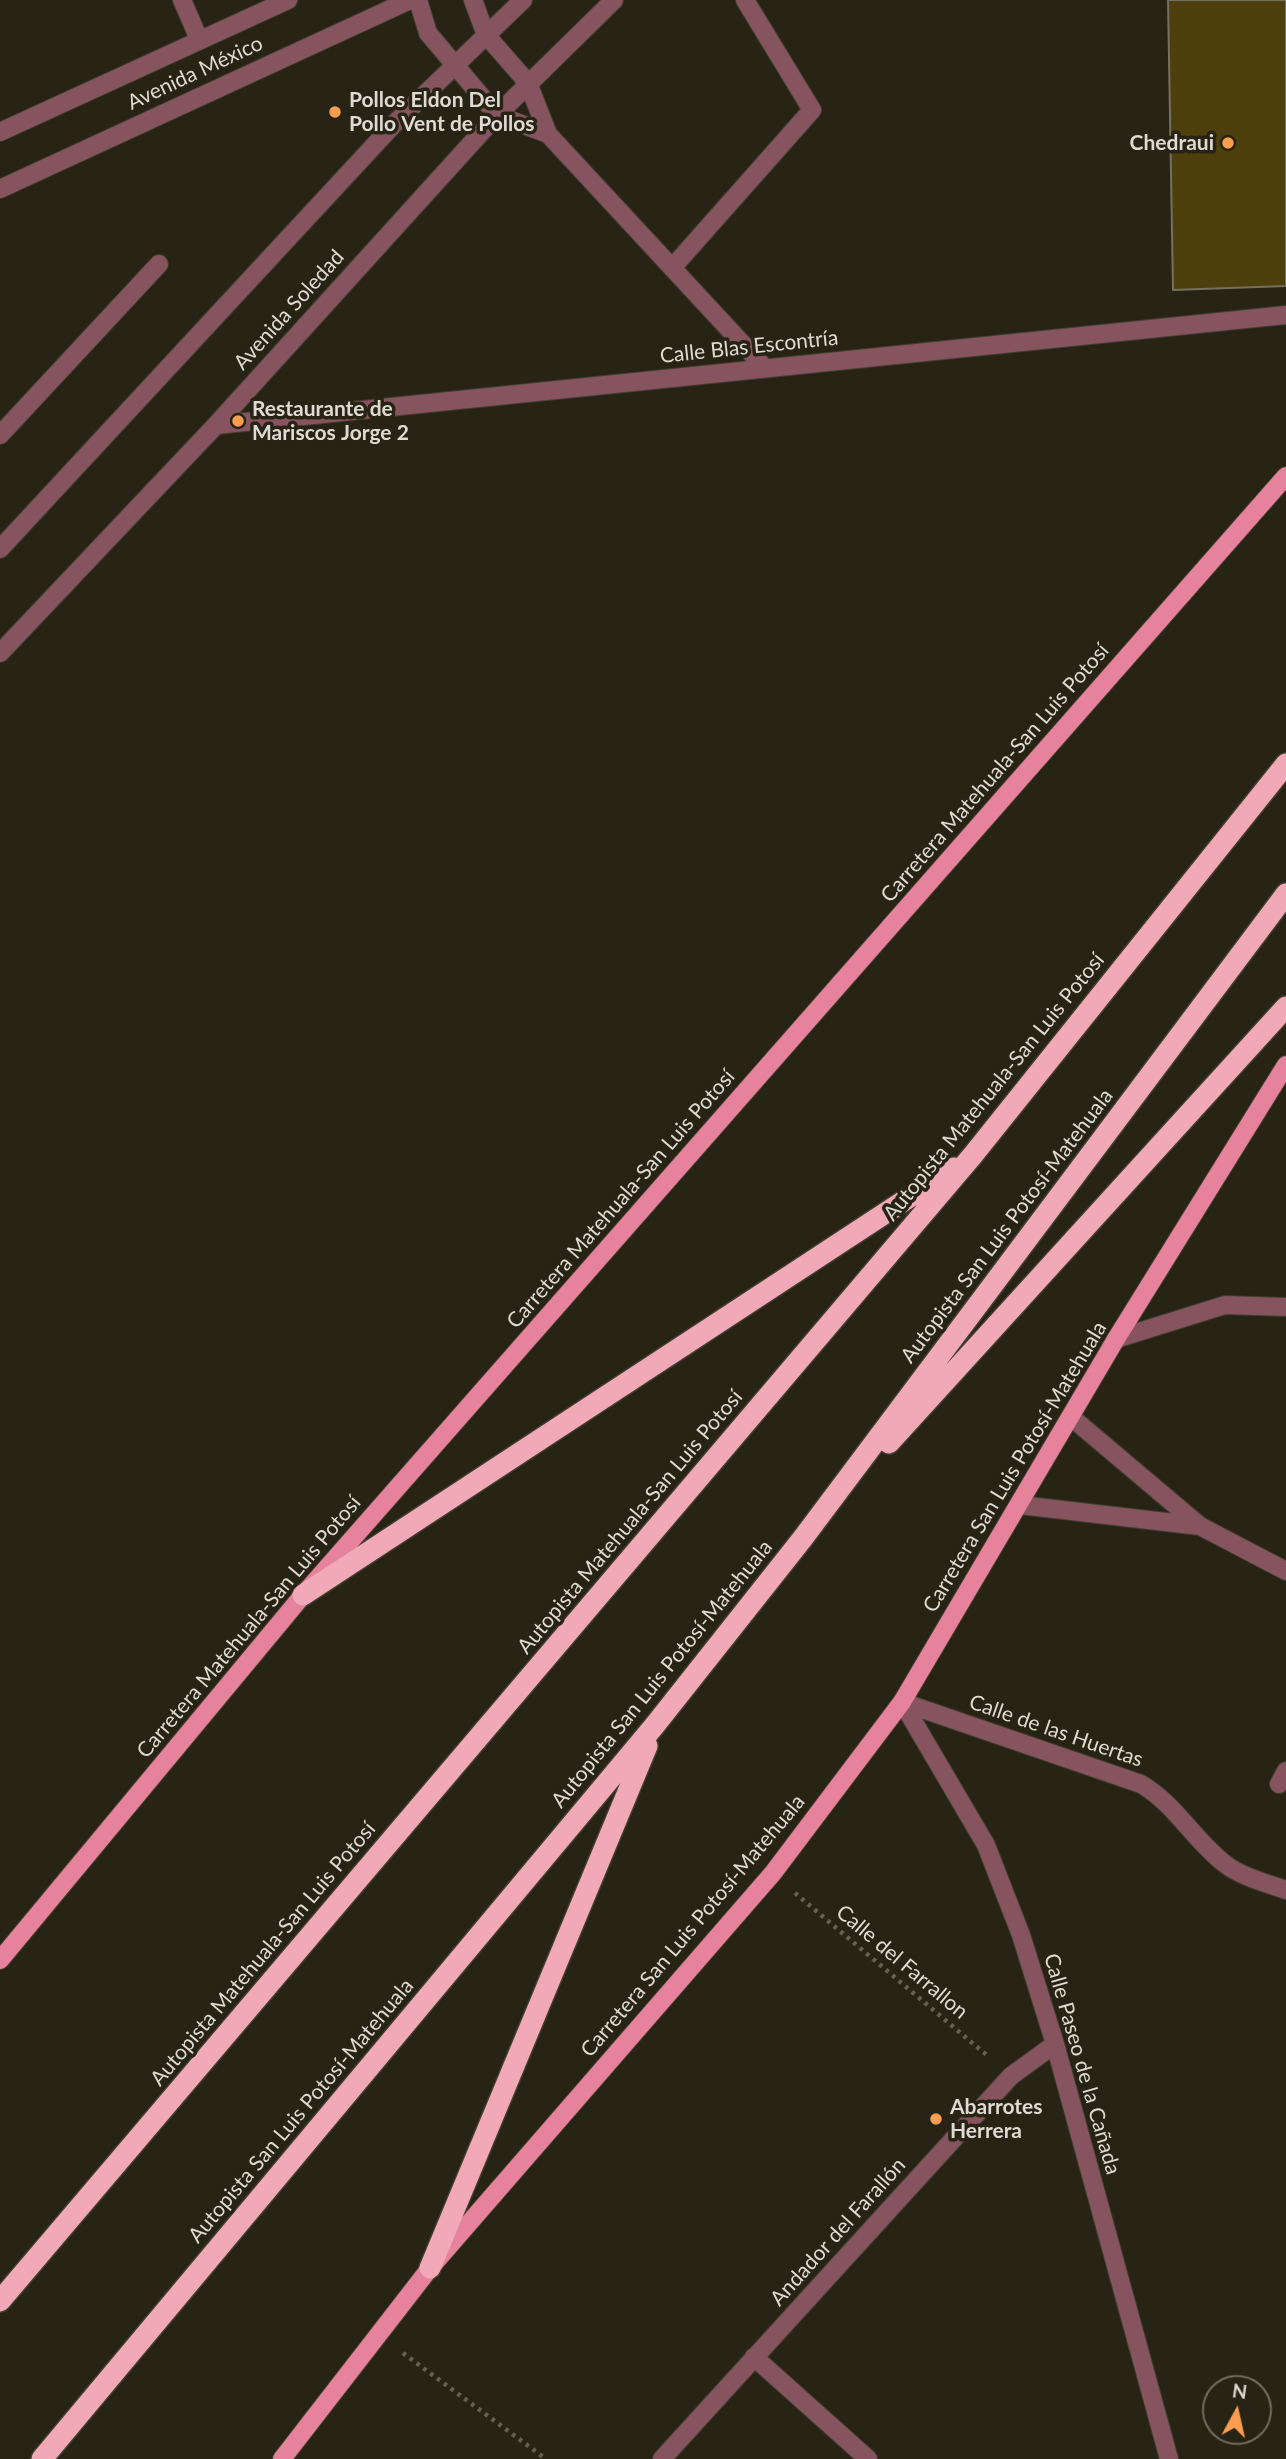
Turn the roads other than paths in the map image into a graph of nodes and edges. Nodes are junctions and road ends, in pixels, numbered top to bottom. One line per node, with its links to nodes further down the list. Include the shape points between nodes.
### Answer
1 (182, 0): 10 (street)
2 (288, 0): 10 (street, Avenida México)
3 (410, 0): 16 (street, Avenida México)
4 (418, 0): 11 (street, via 428,33)
5 (473, 0): 9 (street)
6 (523, 0): 9 (street)
7 (614, 0): 12 (street, Avenida Soledad)
8 (745, 0): 18 (street, via 812,110)
9 (486, 35): 11 (street); 12 (street)
10 (200, 39): 14 (street, Avenida México)
11 (454, 66): 13 (street); 24 (street, via 395,123)
12 (528, 83): 13 (street, Avenida Soledad); 15 (street)
13 (497, 114): 15 (street); 21 (street, Avenida Soledad)
14 (0, 132)
15 (548, 134): 18 (street)
16 (0, 189)
17 (159, 264): 22 (street)
18 (672, 268): 20 (street)
19 (1286, 315): 20 (street, Calle Blas Escontría)
20 (765, 368): 21 (street, Calle Blas Escontría)
21 (216, 425): 25 (street, Avenida Soledad)
22 (0, 435)
23 (1286, 476): 38 (main road, Carretera Matehuala-San Luis Potosí)
24 (0, 549)
25 (0, 653)
26 (1286, 764): 30 (highway, Autopista Matehuala-San Luis Potosí)
27 (1286, 894): 36 (highway, Autopista San Luis Potosí-Matehuala)
28 (1286, 1007): 36 (highway)
29 (1286, 1065): 32 (main road, Carretera San Luis Potosí-Matehuala)
30 (973, 1155): 38 (highway); 45 (highway, Autopista Matehuala-San Luis Potosí)
31 (1286, 1307): 32 (street, via 1225,1305)
32 (1116, 1339): 33 (main road, Carretera San Luis Potosí-Matehuala)
33 (1071, 1417): 34 (main road, Carretera San Luis Potosí-Matehuala); 35 (street)
34 (1020, 1505): 35 (street); 39 (main road, Carretera San Luis Potosí-Matehuala)
35 (1200, 1526): 37 (street)
36 (803, 1538): 40 (highway, Autopista San Luis Potosí-Matehuala)
37 (1286, 1571)
38 (303, 1595): 42 (main road, Carretera Matehuala-San Luis Potosí)
39 (902, 1702): 41 (street, Calle de las Huertas, via 1141,1784 1157,1794 1228,1866); 43 (street, Calle Paseo de la Cañada, via 986,1845 1021,1935); 44 (main road, Carretera San Luis Potosí-Matehuala, via 773,1873)
40 (655, 1725): 44 (highway); 48 (highway, Autopista San Luis Potosí-Matehuala)
41 (1286, 1890)
42 (0, 1960)
43 (1055, 2044): 46 (street, Andador del Farallón, via 1011,2076); 53 (street, Calle Paseo de la Cañada)
44 (430, 2268): 47 (main road, Carretera San Luis Potosí-Matehuala)
45 (0, 2301)
46 (754, 2357): 51 (street, Andador del Farallón); 52 (street)
47 (300, 2435): 49 (main road, Carretera San Luis Potosí-Matehuala); 50 (street)
48 (42, 2459)
49 (282, 2459)
50 (296, 2459)
51 (662, 2459)
52 (868, 2459)
53 (1169, 2459)

